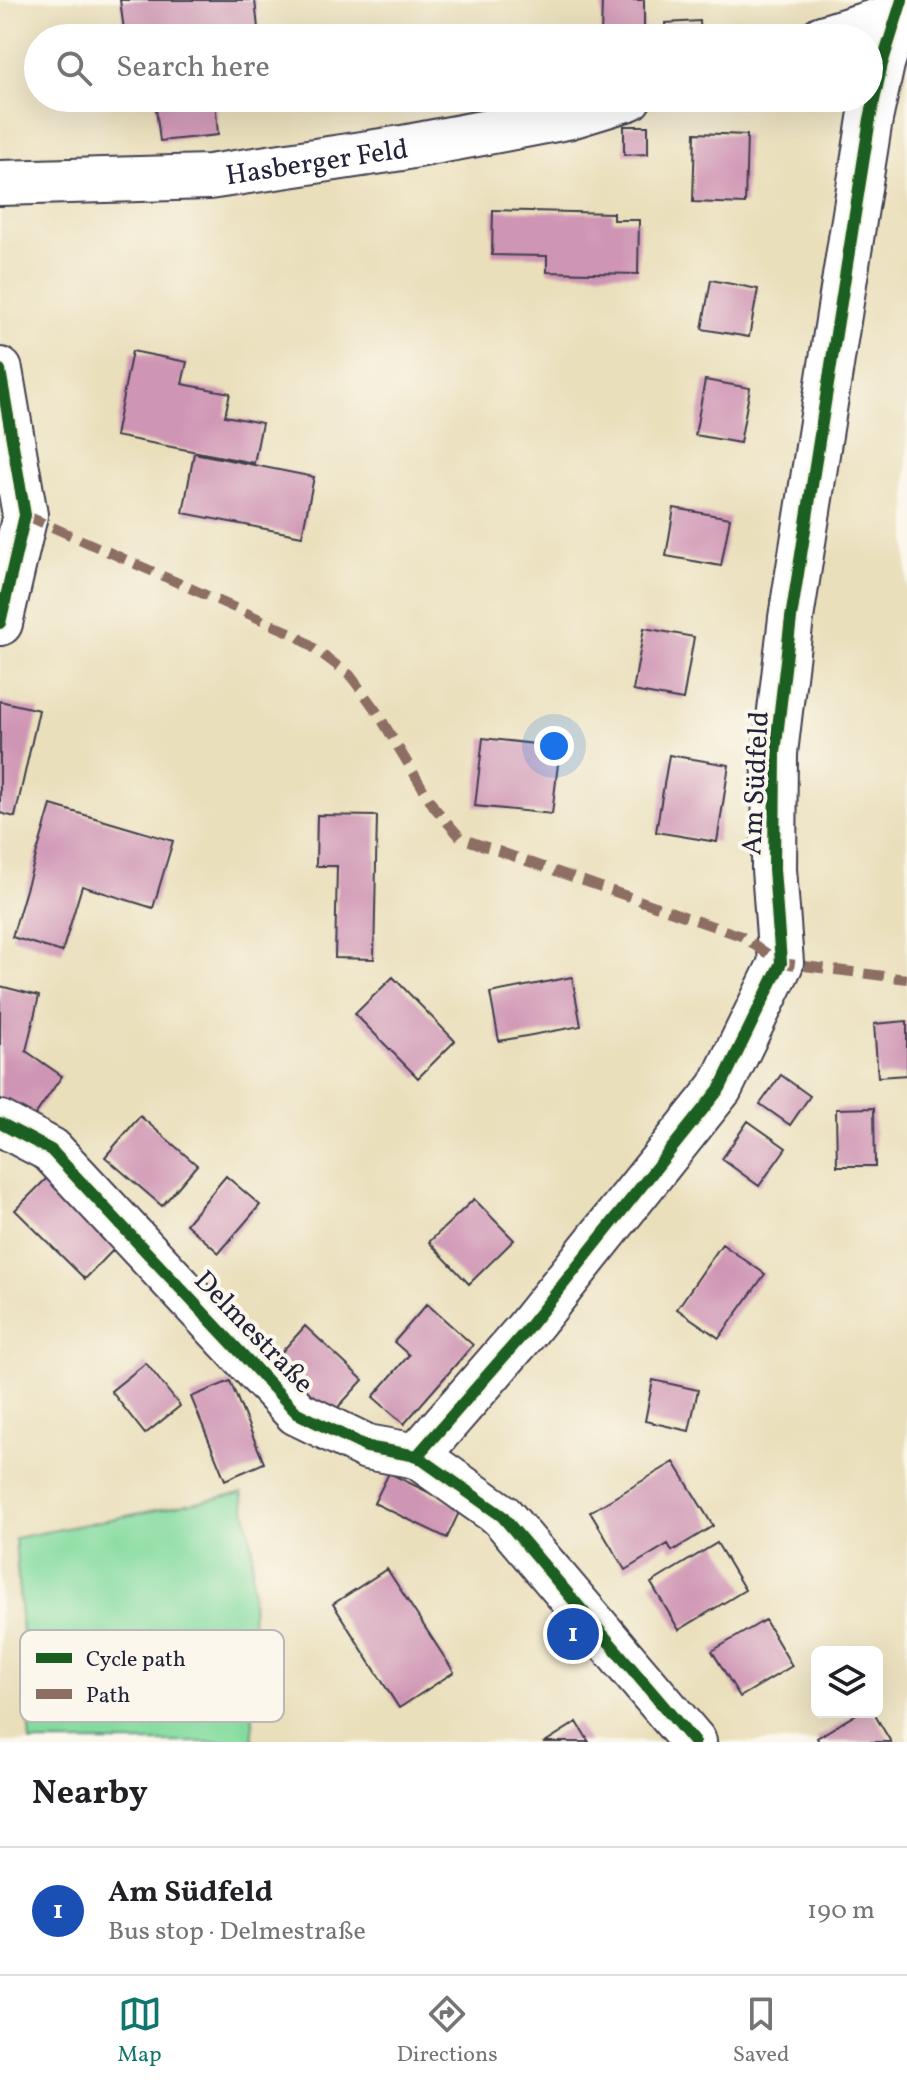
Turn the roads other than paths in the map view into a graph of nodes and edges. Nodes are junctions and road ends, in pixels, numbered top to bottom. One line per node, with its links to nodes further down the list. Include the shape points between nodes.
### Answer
1 (900, 7): 2 (street); 3 (street, Am Südfeld)
2 (857, 24)
3 (883, 70)
4 (583, 112): 6 (street, Hasberger Feld, via 434,142 209,177)
5 (872, 112): 10 (street, Am Südfeld, via 791,618 775,753 774,869 781,963 720,1088 525,1332)
6 (0, 183)
7 (0, 370): 8 (street, via 25,515)
8 (0, 623)
9 (0, 1123): 10 (street, Delmestraße, via 51,1150 297,1413 367,1447)
10 (417, 1456): 11 (street, Delmestraße, via 502,1516)
11 (694, 1742)

